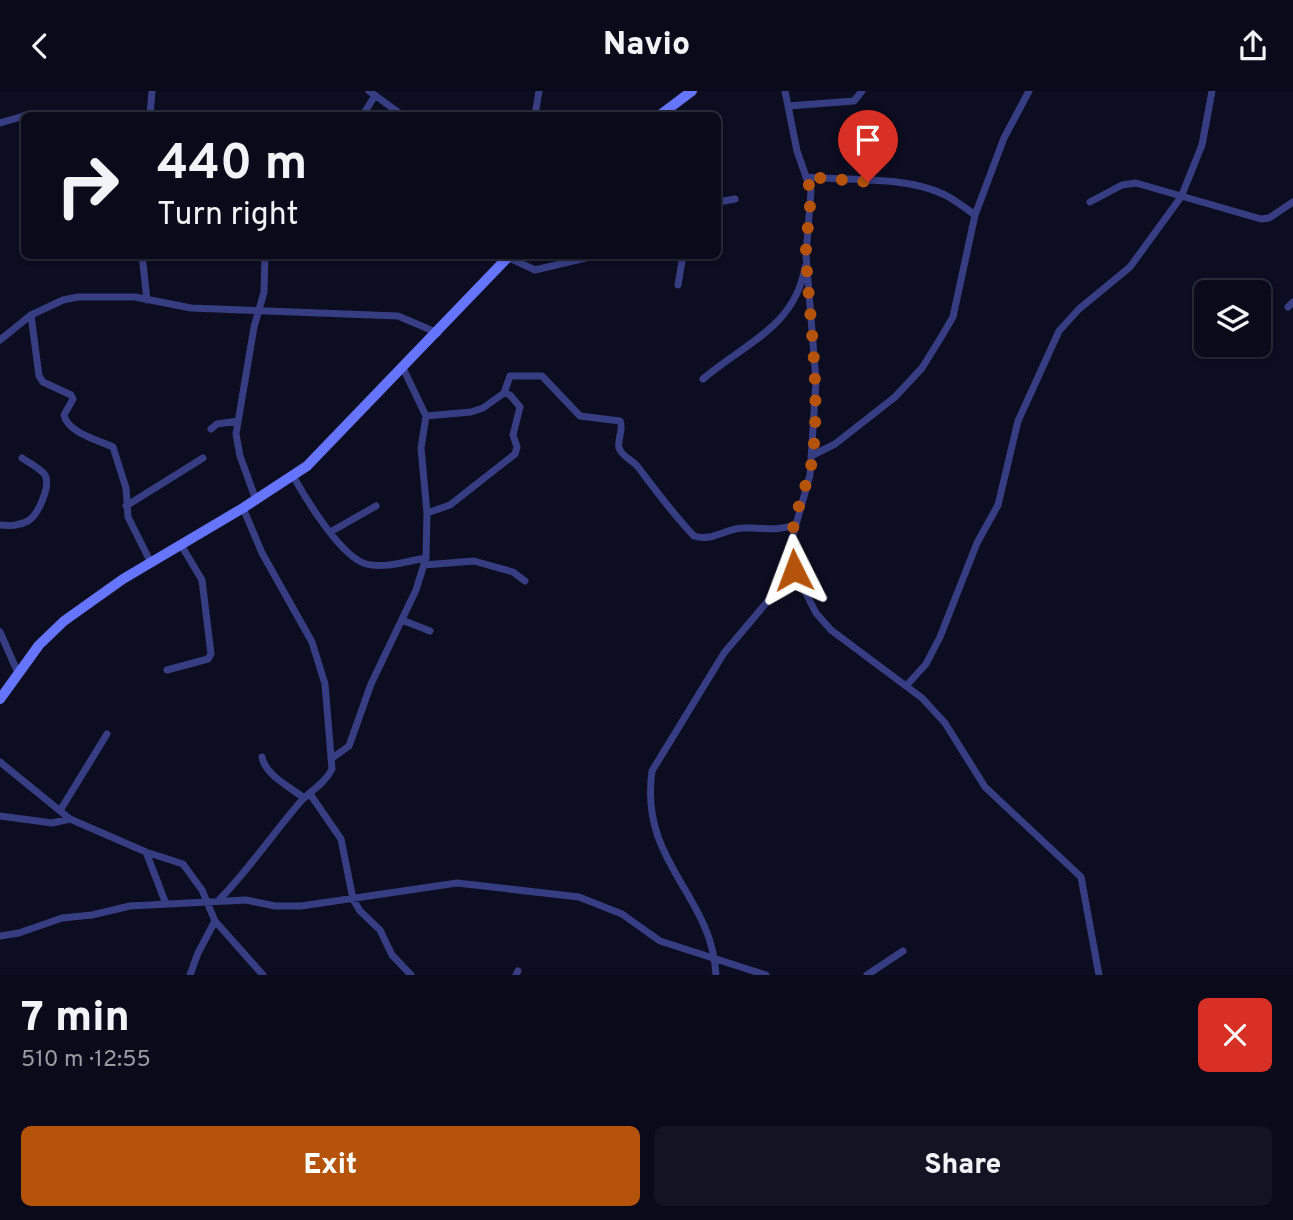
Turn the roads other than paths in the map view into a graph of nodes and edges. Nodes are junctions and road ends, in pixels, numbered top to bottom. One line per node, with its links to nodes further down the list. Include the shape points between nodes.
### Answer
1 (152, 91): 10 (street)
2 (539, 91): 13 (street)
3 (692, 91): 14 (main road)
4 (785, 91): 9 (street)
5 (862, 91): 9 (street, via 854,101)
6 (1029, 91): 23 (street, via 1004,138)
7 (1212, 91): 18 (street, via 1202,145)
8 (371, 94): 11 (street); 12 (street)
9 (788, 106): 17 (street)
10 (150, 112)
11 (364, 112)
12 (398, 112)
13 (536, 112)
14 (664, 112)
15 (21, 117): 16 (street)
16 (0, 123)
17 (807, 177): 23 (street, via 899,181 944,194); 24 (street, via 811,191)
18 (1181, 197): 21 (street, via 1136,183); 22 (street, via 1261,219); 65 (street, via 1130,267 1059,331 1018,421 998,505 977,543 940,637 926,664)
19 (736, 199): 20 (street)
20 (721, 202)
21 (1090, 202)
22 (1293, 202)
23 (975, 215): 43 (street, via 953,317 922,369 870,418)
24 (806, 255): 38 (street, via 801,287 791,308); 43 (street, via 816,368)
25 (142, 259): 32 (street)
26 (265, 259): 33 (street)
27 (504, 259): 35 (main road)
28 (513, 259): 29 (street, via 535,270)
29 (581, 259)
30 (682, 259): 31 (street)
31 (678, 285)
32 (146, 300): 33 (street, via 191,308); 34 (street, via 78,297)
33 (258, 311): 35 (street, via 398,316); 41 (street)
34 (31, 315): 36 (street); 48 (street, via 39,376 71,395 64,415 68,423 113,447 126,488)
35 (438, 333): 37 (main road)
36 (0, 340)
37 (402, 366): 40 (street); 46 (main road, via 337,437)
38 (704, 379)
39 (504, 393): 40 (street, via 471,412); 51 (street, via 520,407 513,435 515,454 450,505); 52 (street, via 510,376 542,376 580,416 620,421 622,453 694,536 714,537 743,527 774,531)
40 (426, 416): 51 (street, via 421,448)
41 (238, 421): 42 (street); 47 (street, via 240,456)
42 (211, 429)
43 (813, 454): 52 (street)
44 (22, 458): 53 (street, via 43,473 45,492 33,517 15,526)
45 (202, 458): 48 (street)
46 (293, 476): 47 (main road); 54 (street)
47 (256, 500): 50 (main road)
48 (126, 506): 57 (street)
49 (376, 506): 54 (street)
50 (243, 508): 55 (main road); 69 (street, via 262,554 312,642 325,684)
51 (427, 513): 56 (street)
52 (795, 524): 58 (street, via 790,546)
53 (0, 525)
54 (332, 531): 56 (street, via 355,559 367,564)
55 (181, 545): 57 (main road); 63 (street, via 202,580 211,654 208,659)
56 (425, 561): 59 (street, via 474,561 513,572); 60 (street)
57 (151, 562): 64 (main road, via 64,621)
58 (794, 570): 65 (street, via 816,613 831,630); 83 (street, via 724,653 652,771 649,791 662,852 701,916)
59 (525, 581)
60 (402, 620): 61 (street); 69 (street, via 371,684 349,746)
61 (430, 631)
62 (0, 632): 64 (street)
63 (167, 670)
64 (18, 673): 66 (main road)
65 (907, 685): 90 (street, via 945,723 985,787 1081,877)
66 (0, 699)
67 (107, 734): 72 (street)
68 (262, 757): 71 (street, via 269,771)
69 (331, 759): 71 (street, via 326,780)
70 (0, 762): 72 (street)
71 (307, 796): 76 (street, via 341,839); 78 (street)
72 (61, 809): 74 (street)
73 (0, 816): 74 (street, via 52,824)
74 (70, 819): 75 (street)
75 (146, 852): 77 (street, via 183,864); 79 (street)
76 (353, 899): 78 (street, via 300,906); 83 (street, via 457,883 579,897 622,914 660,941); 86 (street)
77 (207, 902): 78 (street); 79 (street); 80 (street)
78 (217, 902)
79 (166, 904): 81 (street, via 62,918)
80 (215, 921): 84 (street); 85 (street)
81 (0, 936)
82 (902, 951): 89 (street)
83 (715, 958): 87 (street); 88 (street)
84 (190, 975)
85 (262, 975)
86 (411, 975)
87 (716, 975)
88 (766, 975)
89 (867, 975)
90 (1099, 975)

